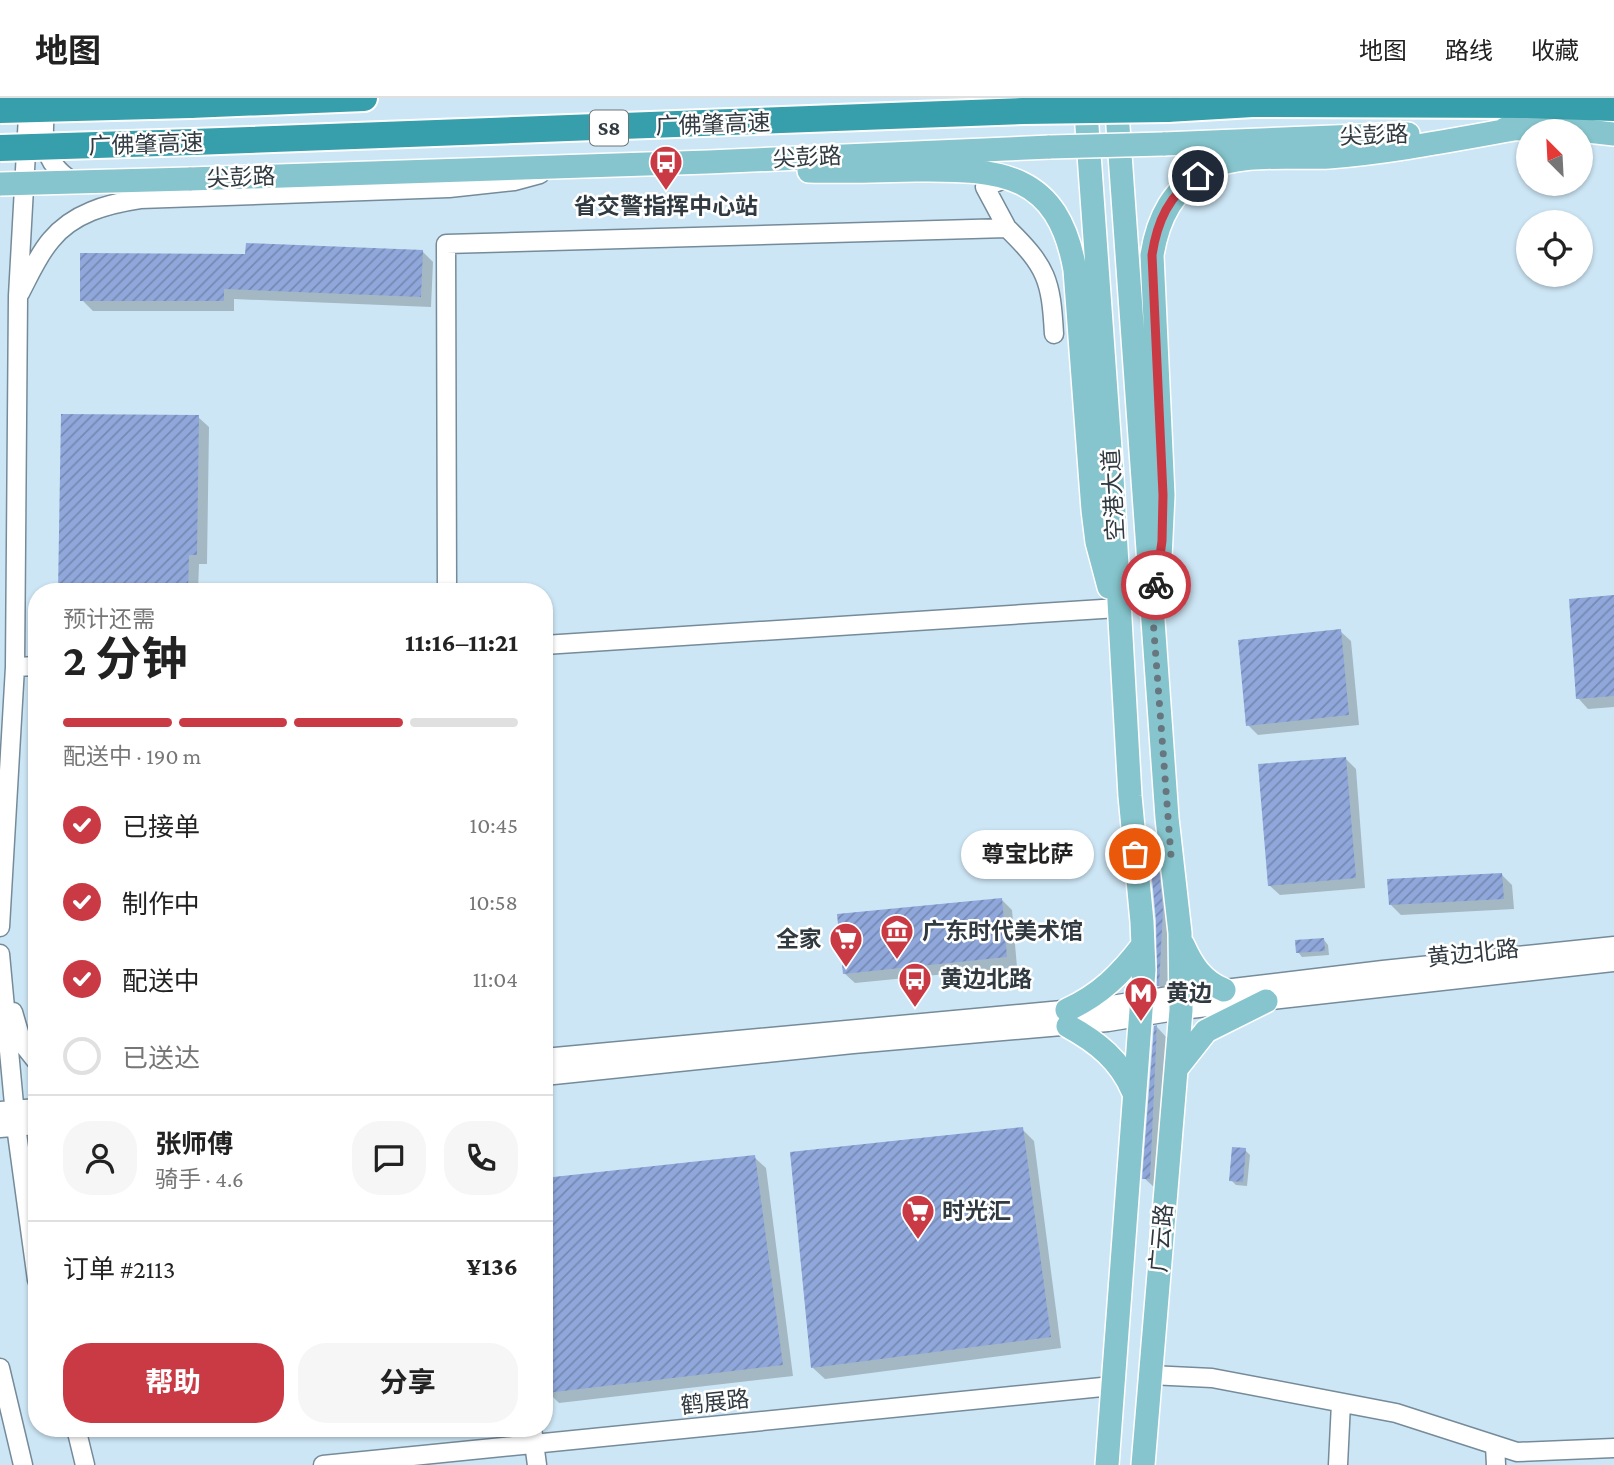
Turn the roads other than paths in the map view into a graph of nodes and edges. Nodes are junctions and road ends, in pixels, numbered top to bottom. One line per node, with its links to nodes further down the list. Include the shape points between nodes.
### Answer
1 (29, 98): 21 (street)
2 (48, 98): 19 (street, via 44,135 47,152 59,172 89,188)
3 (363, 98): 9 (highway, 广佛肇高速, bridge)
4 (1085, 98): 26 (main road, 空港大道)
5 (1116, 98): 25 (main road, 空港大道)
6 (1341, 98): 7 (highway, 广佛肇高速 / S8)
7 (1252, 104): 8 (highway); 14 (highway, 广佛肇高速 / S8, bridge)
8 (1614, 108)
9 (0, 110)
10 (1516, 128): 15 (main road, 尖彭路, bridge)
11 (1516, 129): 25 (main road, via 1364,153 1232,161 1202,173 1172,200 1160,219 1152,255 1163,495 1162,541)
12 (1593, 132): 13 (main road, 尖彭路)
13 (1614, 134)
14 (0, 148)
15 (708, 162): 16 (main road, 尖彭路); 17 (main road, via 771,171 981,171)
16 (578, 164): 18 (main road, 尖彭路, bridge); 19 (street, via 514,181 449,188)
17 (1010, 177): 20 (street, via 985,187); 26 (main road, via 1034,189 1053,209 1071,246 1093,510 1102,564)
18 (0, 184)
19 (139, 198): 21 (street, via 68,223 50,241)
20 (1007, 228): 22 (street, via 1043,268 1052,298); 24 (street, via 446,244)
21 (18, 296): 23 (street)
22 (1054, 334)
23 (9, 355): 29 (street)
24 (447, 583)
25 (1152, 606): 31 (main road, 空港大道)
26 (1118, 608): 27 (street); 30 (main road, 空港大道)
27 (553, 644)
28 (28, 666): 29 (street)
29 (15, 667): 32 (street)
30 (1135, 854): 31 (main road); 34 (main road, 空港大道)
31 (1171, 856): 33 (main road, 空港大道)
32 (0, 927)
33 (1181, 940): 39 (main road, via 1200,974); 41 (main road, 空港大道)
34 (1143, 945): 42 (main road, 空港大道); 43 (main road, via 1110,984)
35 (1614, 946): 39 (street, 黄边北路)
36 (0, 954): 38 (street)
37 (1614, 962): 40 (street, 黄边北路)
38 (2, 978): 44 (street); 51 (street)
39 (1224, 990): 41 (street, 黄边北路)
40 (1266, 1001): 41 (street, 黄边北路); 47 (main road, via 1206,1031)
41 (1181, 1002): 42 (street, 黄边北路); 47 (main road, 广云路)
42 (1140, 1009): 43 (street, 黄边北路); 49 (main road, 广云路)
43 (1067, 1018): 46 (street, 黄边北路, via 853,1044); 49 (main road, via 1109,1054)
44 (28, 1051)
45 (553, 1059): 46 (street, 黄边北路)
46 (589, 1062): 48 (street, 黄边北路)
47 (1176, 1069): 54 (main road, 广云路)
48 (553, 1073)
49 (1133, 1091): 53 (main road, 广云路)
50 (28, 1111): 51 (street)
51 (8, 1119): 52 (street); 55 (street)
52 (28, 1123)
53 (1129, 1145): 54 (main road); 58 (main road, 广云路)
54 (1169, 1149): 57 (main road, 广云路)
55 (28, 1230)
56 (0, 1368): 68 (street)
57 (1150, 1375): 59 (street, via 1212,1378); 72 (main road, 广云路)
58 (1112, 1386): 60 (street, 鹤展路); 67 (main road, 广云路)
59 (1341, 1402): 64 (street, via 1396,1413); 73 (street)
60 (553, 1434)
61 (78, 1437): 69 (street)
62 (526, 1437): 70 (street, 鹤展路)
63 (533, 1437): 71 (street)
64 (1496, 1445): 66 (street); 74 (street)
65 (1614, 1448): 66 (street)
66 (1517, 1458)
67 (1103, 1464)
68 (23, 1465)
69 (85, 1465)
70 (323, 1465)
71 (537, 1465)
72 (1143, 1465)
73 (1338, 1465)
74 (1496, 1465)

